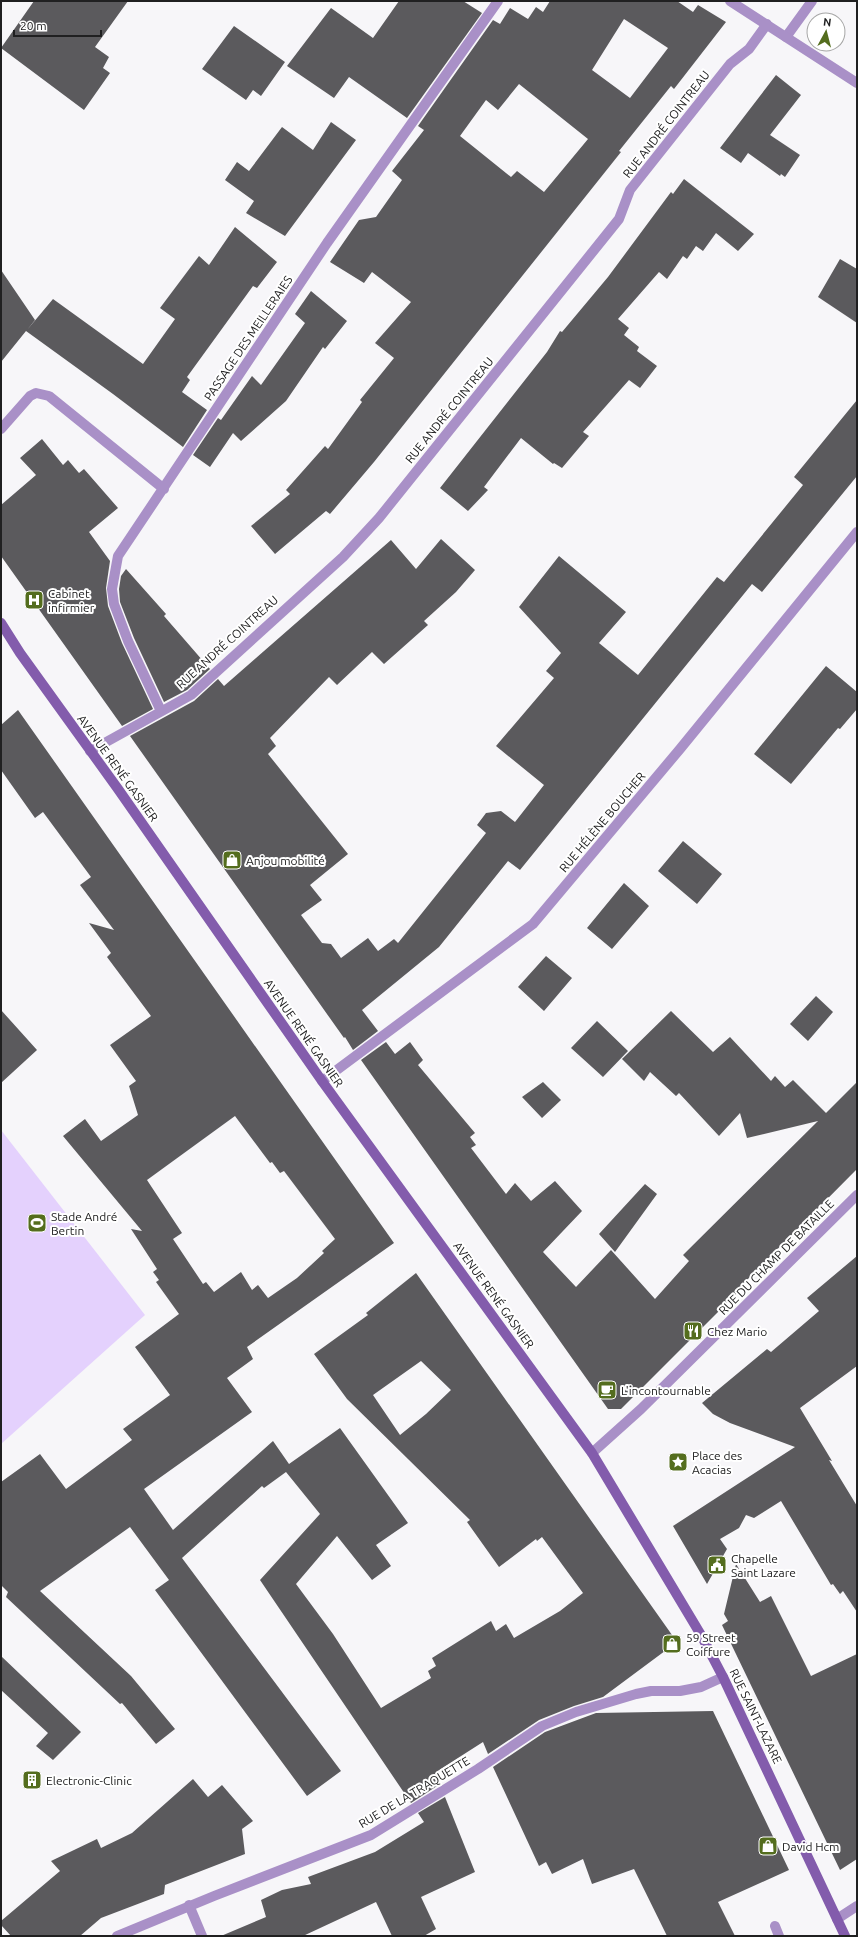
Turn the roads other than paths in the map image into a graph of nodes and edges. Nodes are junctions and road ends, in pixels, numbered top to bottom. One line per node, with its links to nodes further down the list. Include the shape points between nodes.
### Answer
1 (498, 1): 8 (street, PASSAGE DES MEILLERAIES, via 327,243)
2 (730, 1): 4 (street)
3 (812, 1): 5 (street)
4 (767, 24): 5 (street); 11 (street, RUE ANDRÉ COINTREAU, via 749,48 730,64 630,190 619,219 379,518 343,557 191,695)
5 (786, 37): 6 (street)
6 (857, 83)
7 (1, 429): 8 (street, via 30,396 49,396)
8 (164, 489): 11 (street, PASSAGE DES MEILLERAIES, via 118,556 112,589 114,604 128,641)
9 (857, 532): 13 (street, RUE HÉLÈNE BOUCHER, via 533,924)
10 (1, 623): 12 (main road, AVENUE RENÉ GASNIER)
11 (161, 711): 12 (street, RUE ANDRÉ COINTREAU)
12 (90, 751): 13 (main road, AVENUE RENÉ GASNIER)
13 (322, 1081): 15 (main road, AVENUE RENÉ GASNIER)
14 (857, 1195): 15 (street, RUE DU CHAMP DE BATAILLE, via 641,1410)
15 (592, 1453): 16 (main road, RUE SAINT-LAZARE)
16 (723, 1677): 17 (street, RUE DE LA TRAQUETTE, via 701,1687 680,1691 651,1690 636,1694 576,1712 542,1726 371,1835); 19 (main road, RUE SAINT-LAZARE)
17 (189, 1905): 21 (street, RUE DE LA TRAQUETTE); 22 (street)
18 (857, 1906): 19 (street)
19 (837, 1919): 24 (main road, RUE SAINT-LAZARE)
20 (775, 1926): 23 (street)
21 (116, 1936)
22 (202, 1936)
23 (779, 1936)
24 (845, 1936)

